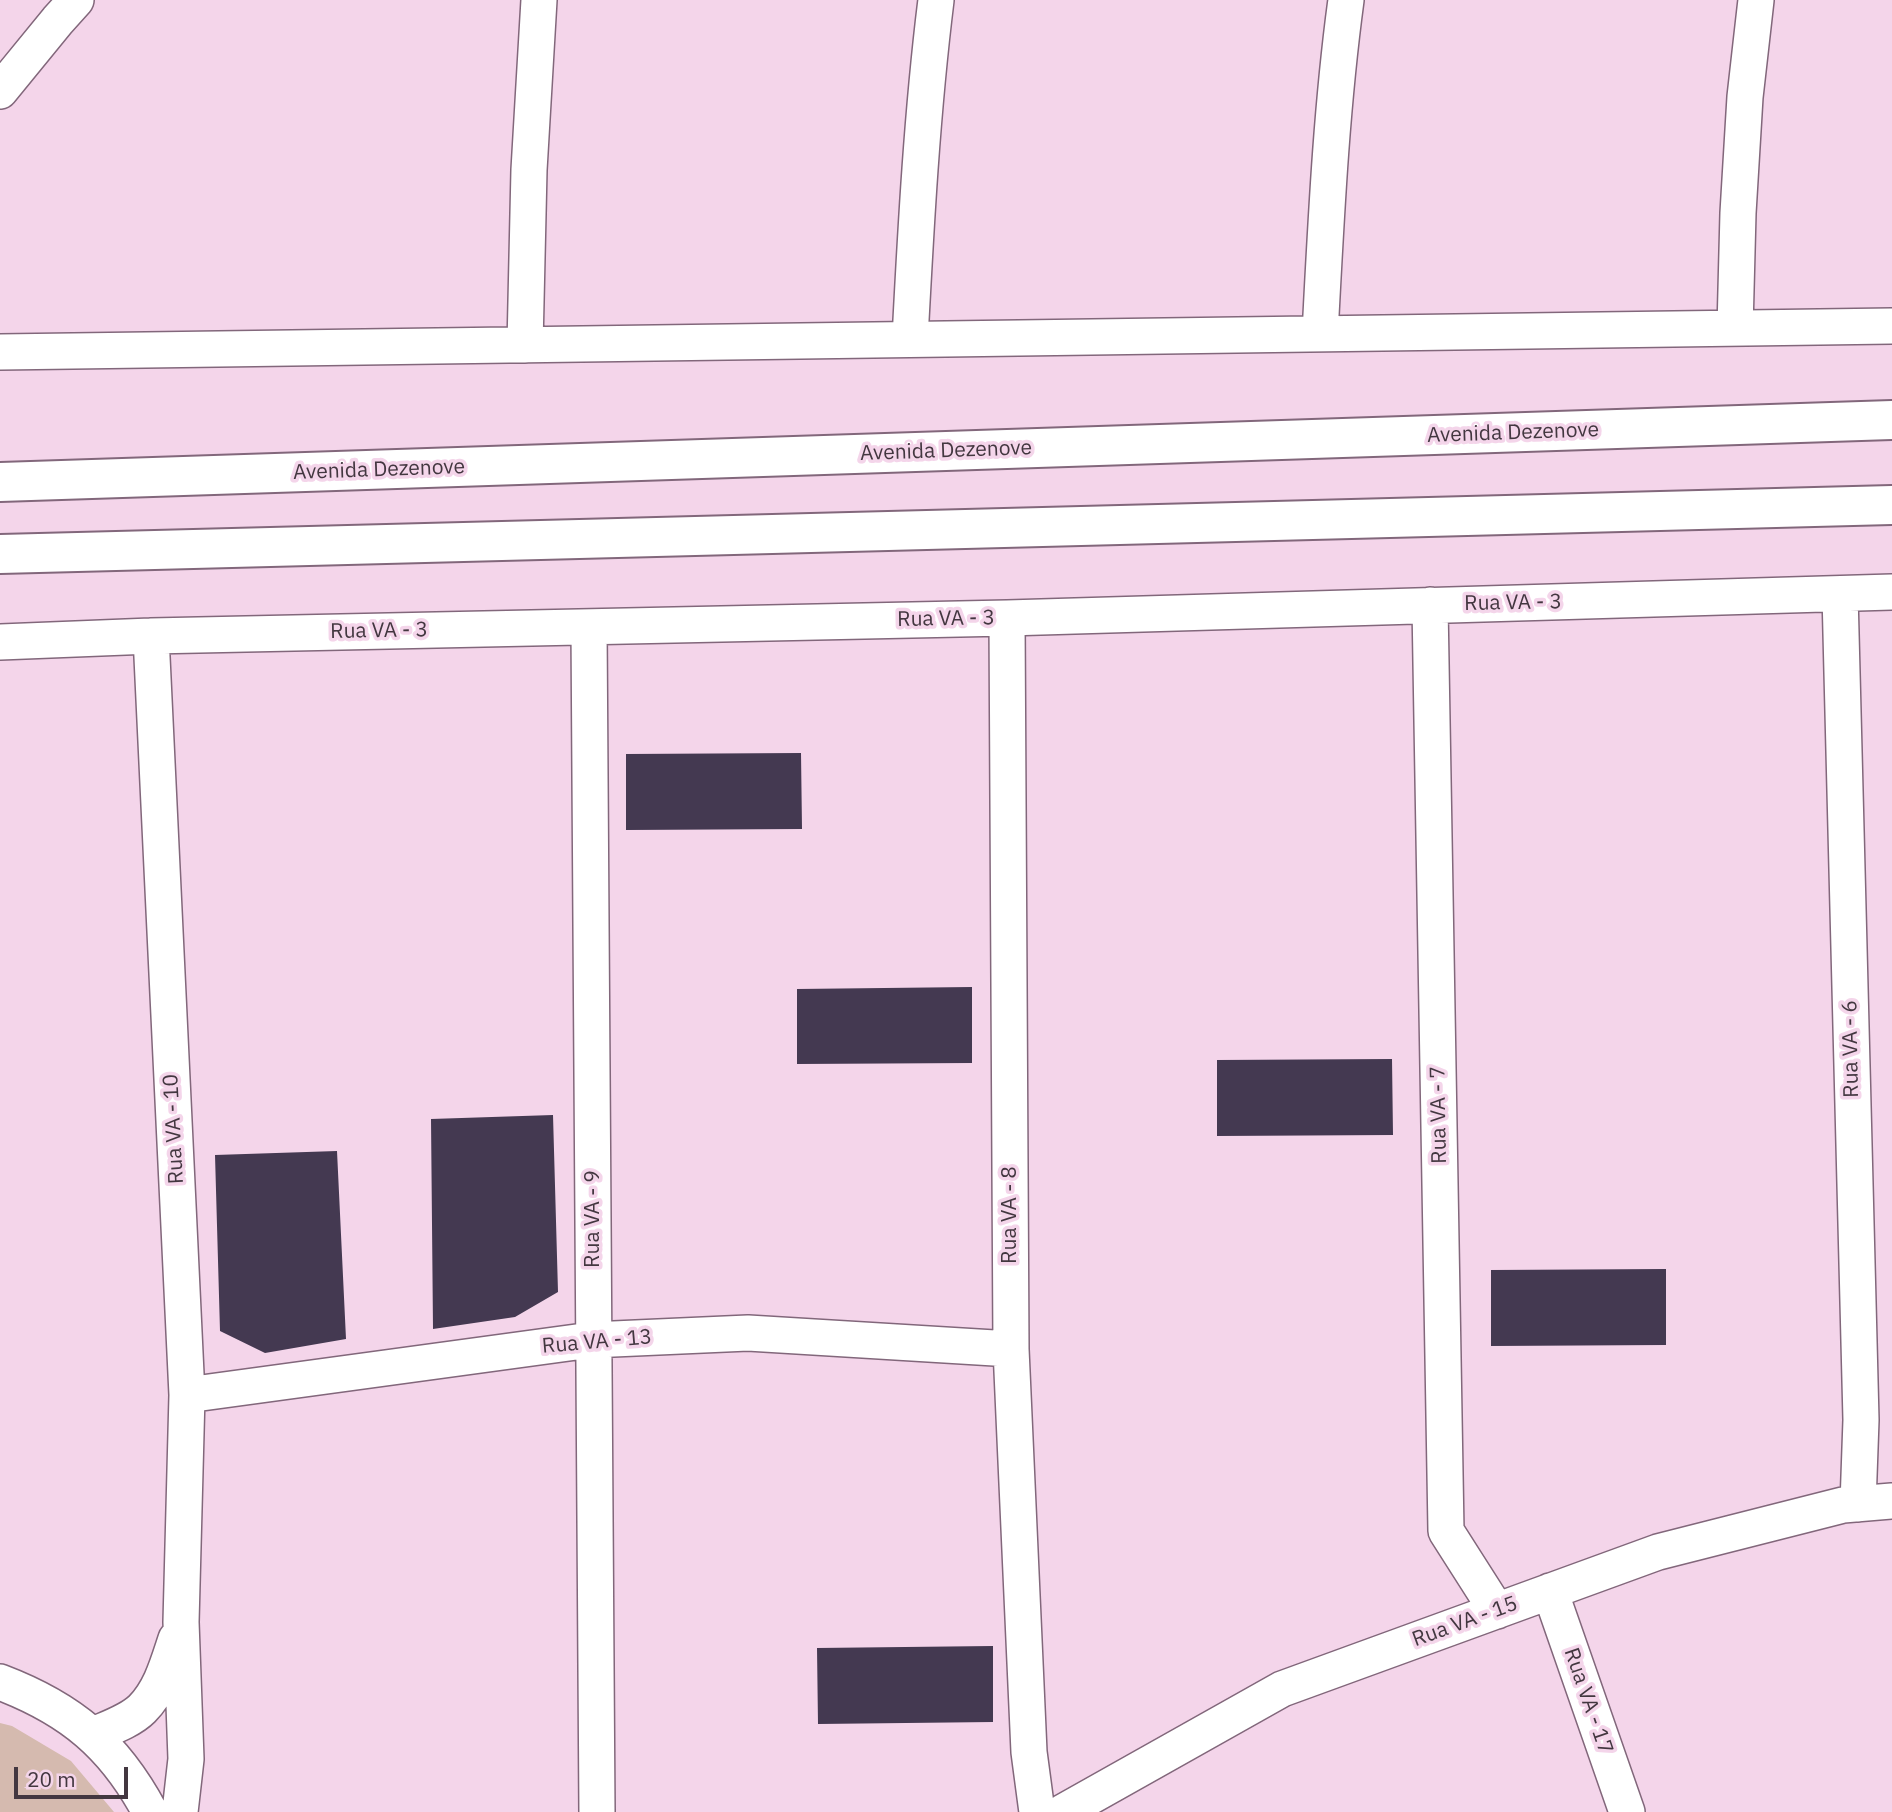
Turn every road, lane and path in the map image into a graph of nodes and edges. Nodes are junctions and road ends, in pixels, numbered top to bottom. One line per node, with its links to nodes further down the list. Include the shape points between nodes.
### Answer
1 (76, 0): 6 (street)
2 (539, 0): 11 (street)
3 (936, 0): 10 (street)
4 (1346, 0): 9 (street, via 1327,195)
5 (1756, 0): 8 (street, via 1745,97)
6 (0, 91)
7 (1892, 326): 8 (street)
8 (1735, 328): 9 (street)
9 (1321, 334): 10 (street)
10 (910, 339): 11 (street)
11 (525, 345): 12 (street)
12 (0, 352)
13 (1892, 421): 14 (street, Avenida Dezenove)
14 (0, 482)
15 (1892, 505): 16 (street)
16 (0, 554)
17 (1892, 592): 18 (street, Rua VA - 3)
18 (1839, 594): 19 (street, Rua VA - 3); 28 (street, Rua VA - 6, via 1861,1420)
19 (1430, 605): 20 (street, Rua VA - 3); 30 (street, Rua VA - 7, via 1446,1531)
20 (1007, 618): 21 (street, Rua VA - 3); 25 (street, Rua VA - 8)
21 (589, 627): 22 (street, Rua VA - 3); 24 (street, Rua VA - 9)
22 (151, 636): 23 (street, Rua VA - 3); 26 (street, Rua VA - 10)
23 (0, 642)
24 (594, 1340): 25 (street, Rua VA - 13, via 748,1333); 26 (street, Rua VA - 13); 36 (street, Rua VA - 9)
25 (1011, 1349): 37 (street, Rua VA - 8, via 1029,1752)
26 (187, 1395): 31 (street, Rua VA - 10)
27 (1892, 1501): 28 (street, Rua VA - 15)
28 (1858, 1504): 29 (street, Rua VA - 15, via 1658,1552)
29 (1550, 1591): 30 (street, Rua VA - 15); 39 (street, Rua VA - 17)
30 (1497, 1611): 38 (street, Rua VA - 15, via 1282,1689)
31 (181, 1622): 33 (street, Rua VA - 10, via 162,1679 142,1709); 35 (street, Rua VA - 10, via 186,1759)
32 (0, 1682): 33 (street, via 30,1693)
33 (93, 1735): 34 (street, via 117,1760)
34 (150, 1812)
35 (180, 1812)
36 (597, 1812)
37 (1037, 1812)
38 (1063, 1812)
39 (1626, 1812)

